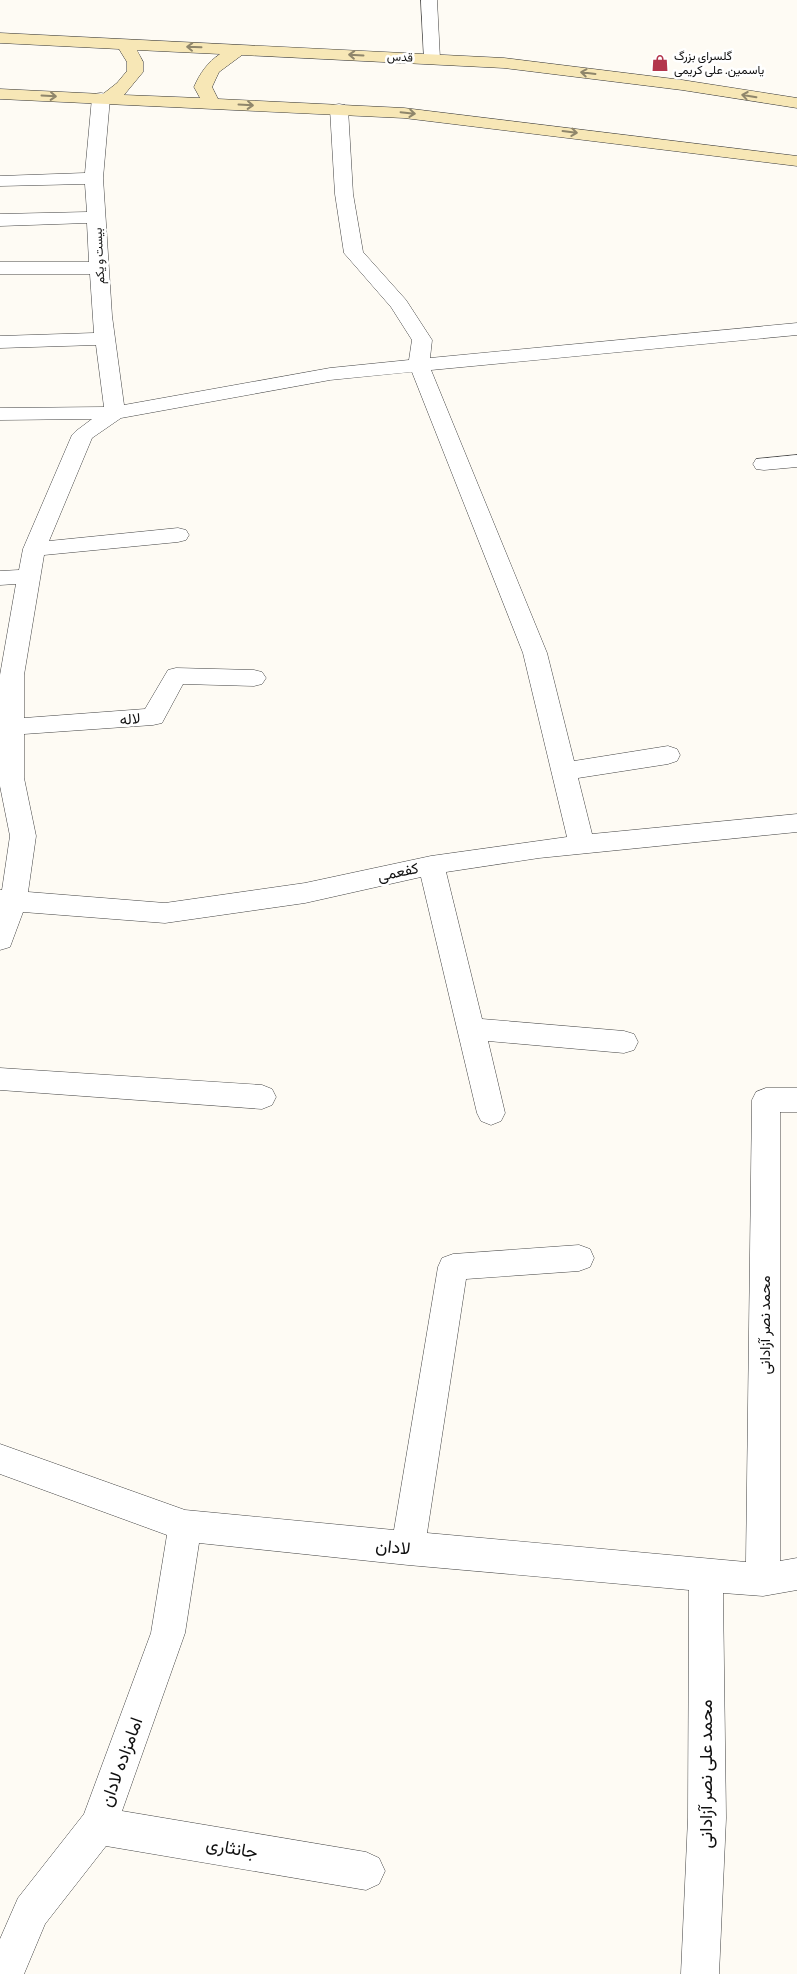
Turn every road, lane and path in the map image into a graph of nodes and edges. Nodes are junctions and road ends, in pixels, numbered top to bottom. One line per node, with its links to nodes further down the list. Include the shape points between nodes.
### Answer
1 (429, 0): 5 (street)
2 (0, 38): 3 (main road, قدس)
3 (125, 44): 4 (main road, قدس, one-way to 3); 7 (main road, via 135,62 136,72 123,87)
4 (241, 49): 5 (main road, قدس, one-way to 4); 8 (main road, via 220,60 206,78 203,88)
5 (432, 59): 9 (main road, قدس, one-way to 5, via 504,63)
6 (0, 94): 7 (main road, one-way to 7)
7 (104, 98): 8 (main road); 12 (street, بیست و یکم)
8 (211, 103): 10 (main road, one-way to 10)
9 (797, 103)
10 (339, 110): 11 (main road, one-way to 11, via 404,113); 21 (street, via 344,194 354,253 399,304 422,340)
11 (797, 161)
12 (94, 178): 13 (street); 14 (street, بیست و یکم)
13 (0, 181)
14 (97, 217): 15 (street); 17 (street, بیست و یکم)
15 (0, 220)
16 (0, 268): 17 (street)
17 (100, 268): 19 (street, بیست و یکم)
18 (797, 329): 21 (street)
19 (105, 339): 20 (street); 22 (street, بیست و یکم)
20 (0, 342)
21 (419, 366): 22 (street, via 330,374); 33 (street, via 535,653)
22 (114, 413): 23 (street); 27 (street, via 83,435)
23 (0, 414)
24 (797, 461): 25 (street)
25 (764, 464)
26 (178, 535): 27 (street)
27 (34, 549): 28 (street)
28 (30, 576): 29 (street); 31 (street, via 12,675)
29 (0, 578)
30 (254, 678): 31 (street, لاله, via 176,676 153,718)
31 (11, 727): 37 (street, via 11,778 23,836)
32 (668, 755): 33 (street)
33 (564, 771): 35 (street)
34 (797, 823): 35 (street, کفعمی)
35 (582, 845): 36 (street, کفعمی)
36 (431, 865): 37 (street, کفعمی, via 304,893 165,913); 39 (street)
37 (7, 900): 38 (street)
38 (0, 940)
39 (470, 1029): 40 (street); 44 (street)
40 (624, 1042)
41 (0, 1079): 42 (street)
42 (262, 1097)
43 (797, 1100): 51 (street, محمد نصر آزادانی, via 766,1100)
44 (491, 1113)
45 (579, 1258): 48 (street, via 453,1267)
46 (0, 1459): 47 (street, لادان)
47 (184, 1526): 48 (street, لادان); 52 (street, امامزاده لادان, via 168,1633)
48 (408, 1548): 50 (street, لادان)
49 (797, 1574): 51 (street, لادان)
50 (706, 1575): 51 (street, لادان); 55 (street, محمد علی نصر آزادانی, via 707,1818)
51 (764, 1580)
52 (98, 1826): 53 (street, جانثاری); 54 (street, امامزاده لادان, via 31,1911)
53 (366, 1871)
54 (5, 1974)
55 (700, 1974)

